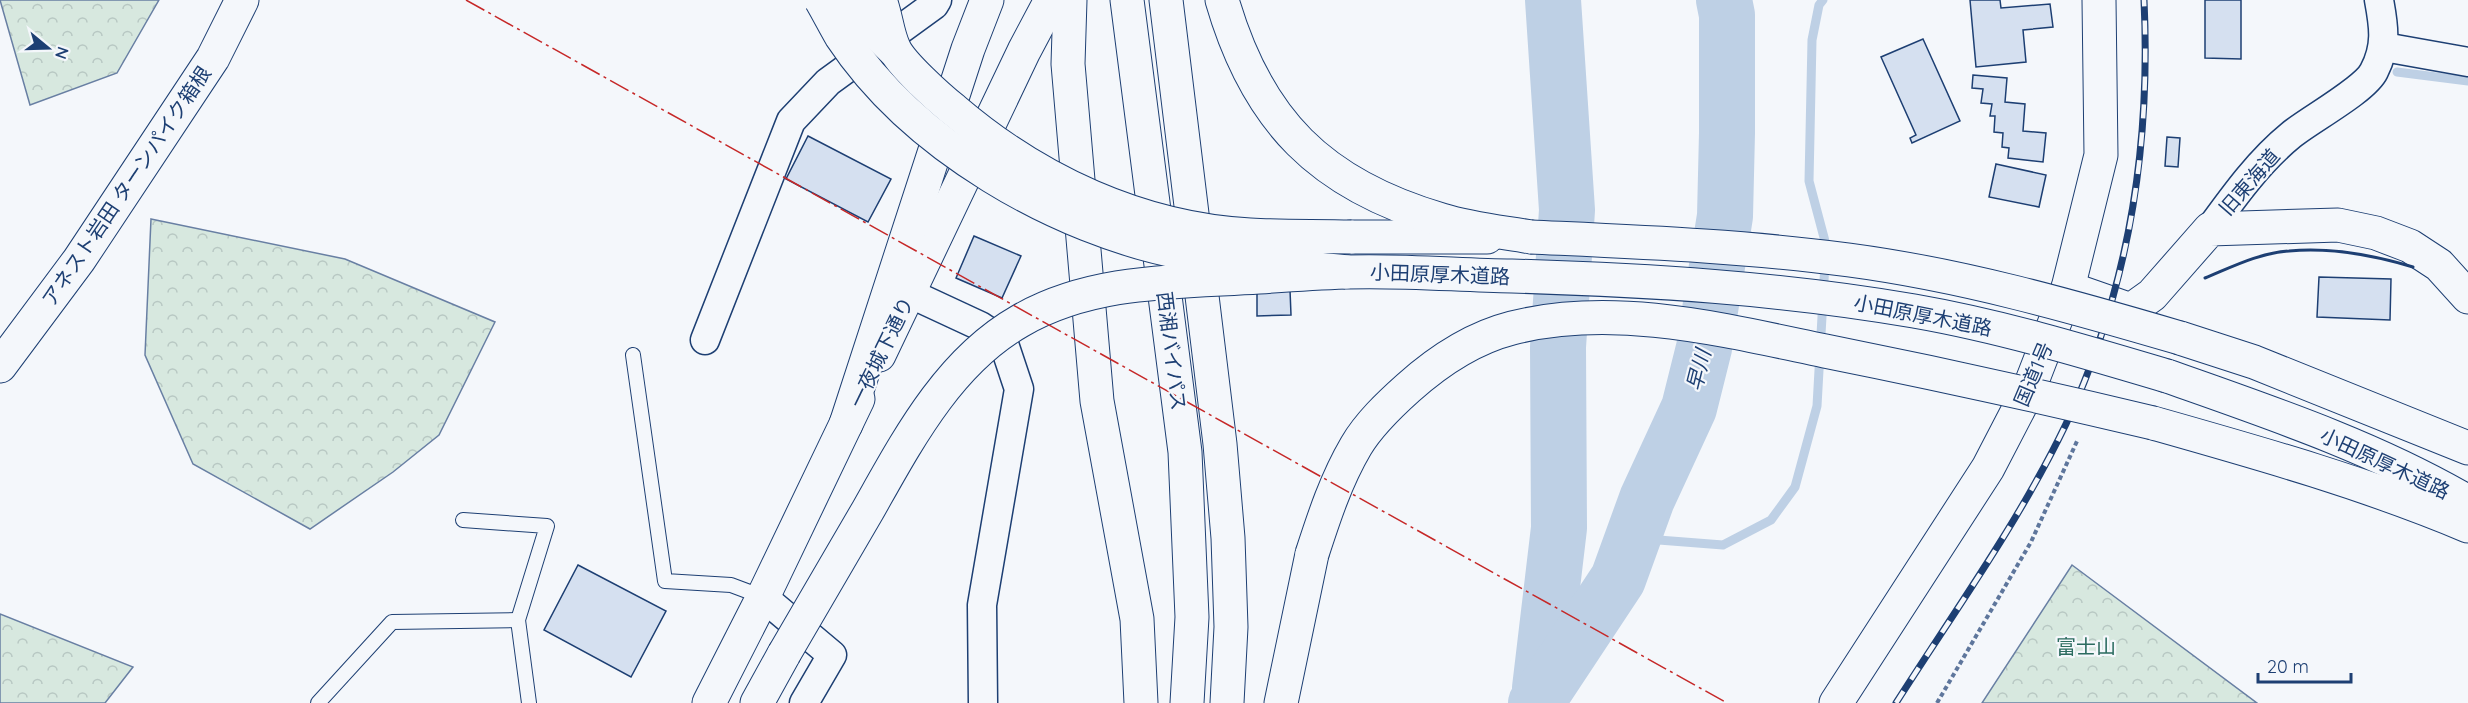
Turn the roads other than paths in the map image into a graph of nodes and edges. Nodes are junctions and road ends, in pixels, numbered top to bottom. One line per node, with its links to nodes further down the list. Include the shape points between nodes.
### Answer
1 (242, 0): 25 (main road, アネスト岩田 ターンパイク箱根, via 207,67 79,260)
2 (821, 0): 19 (main road, bridge, via 842,36 910,115 1003,184 1048,207 1133,240 1185,253)
3 (849, 0): 15 (main road, bridge, via 858,15)
4 (880, 0): 15 (main road, bridge)
5 (937, 0): 23 (street, via 828,82 791,122)
6 (987, 0): 26 (main road)
7 (1051, 0): 21 (main road, 一夜城下通り)
8 (1070, 0): 39 (main road, via 1068,64 1097,401 1137,619)
9 (1127, 0): 40 (main road, 西湘バイパス, bridge, via 1185,452 1192,617)
10 (1166, 0): 41 (main road, 西湘バイパス, bridge, via 1220,444 1231,627)
11 (1222, 0): 18 (main road, via 1234,41 1255,82 1284,127 1317,159 1357,187 1399,206 1443,221)
12 (2099, 0): 20 (main road, 国道1号, via 2101,155)
13 (2379, 0): 14 (street, 旧東海道)
14 (2384, 47): 16 (street); 17 (street, 旧東海道, via 2373,74 2290,136 2245,182)
15 (894, 50): 18 (main road, bridge, via 929,88 1013,156 1104,203 1143,217 1249,235)
16 (2468, 62)
17 (2210, 229): 20 (main road, 旧東海道, via 2152,295 2131,310); 22 (main road, via 2338,225 2376,233 2410,246 2439,265)
18 (1531, 237): 27 (main road, 小田原厚木道路, bridge, via 1760,250 1850,260 2008,291 2085,310 2254,362)
19 (1347, 272): 28 (main road, 小田原厚木道路, bridge, via 1654,281 1848,300 1998,329 2167,376 2320,432); 36 (main road, bridge, via 1124,285 1057,304 1019,321 990,342 931,406 909,437)
20 (2067, 288): 43 (main road, 国道1号, via 2029,389 1988,468)
21 (909, 293): 26 (main road, 一夜城下通り); 38 (street, via 998,338 1005,347 1019,389 982,605)
22 (2468, 297)
23 (705, 340)
24 (633, 355): 31 (lane, via 665,581 731,585)
25 (0, 366)
26 (846, 424): 31 (main road, 一夜城下通り)
27 (2468, 448)
28 (2468, 502)
29 (463, 520): 32 (lane, via 547,526)
30 (2468, 526): 42 (main road, bridge, via 2338,477 2153,423 1983,383 1665,321 1560,320 1511,328 1467,345 1426,371 1388,406 1357,445 1332,496 1312,554)
31 (763, 597): 35 (main road, 一夜城下通り); 37 (street, via 832,655)
32 (518, 620): 33 (lane, via 392,622); 34 (lane)
33 (318, 703)
34 (529, 703)
35 (709, 703)
36 (757, 703)
37 (804, 703)
38 (983, 703)
39 (1141, 703)
40 (1187, 703)
41 (1227, 703)
42 (1281, 703)
43 (1836, 703)

